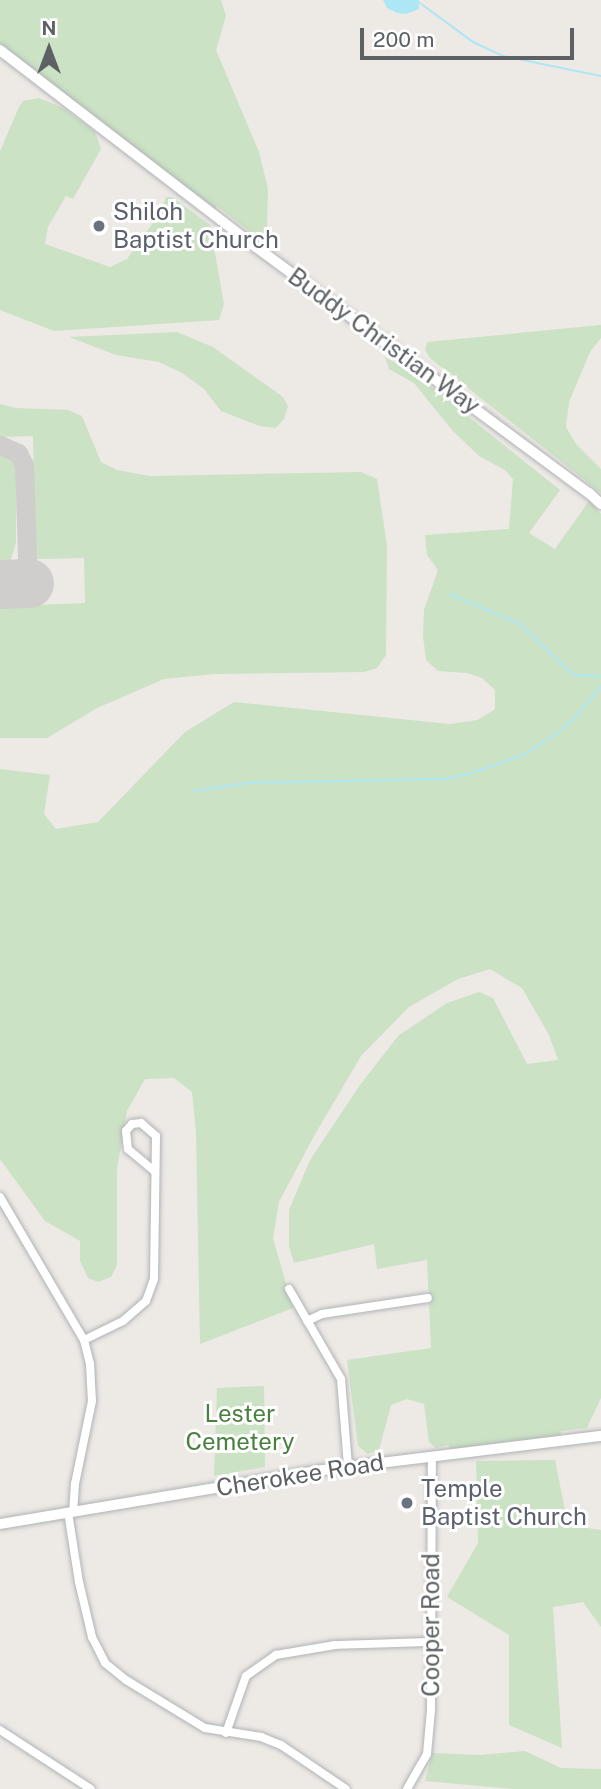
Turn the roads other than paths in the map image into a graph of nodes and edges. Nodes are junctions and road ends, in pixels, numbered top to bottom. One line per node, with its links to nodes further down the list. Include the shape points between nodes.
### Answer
1 (0, 50): 2 (street, Buddy Christian Way)
2 (601, 504)
3 (155, 1172): 3 (street, via 156,1136 141,1123 132,1124 126,1131 128,1149); 8 (street, via 154,1279 146,1301 123,1321)
4 (0, 1196): 8 (street)
5 (289, 1289): 7 (street)
6 (428, 1298): 7 (street, via 322,1314)
7 (307, 1321): 11 (street, via 341,1379)
8 (84, 1340): 12 (street, via 92,1401)
9 (601, 1436): 10 (main road, Cherokee Road)
10 (432, 1456): 11 (main road, Cherokee Road); 14 (street, Cooper Road)
11 (348, 1466): 12 (main road, Cherokee Road)
12 (70, 1512): 13 (main road, Cherokee Road); 16 (street, via 79,1582 92,1637 105,1663 205,1728)
13 (0, 1524)
14 (432, 1642): 16 (street, via 335,1645 276,1655 246,1676); 19 (street, Cooper Road, via 427,1754)
15 (0, 1730): 17 (street)
16 (226, 1733): 18 (street, via 261,1737 281,1745)
17 (91, 1789)
18 (346, 1789)
19 (407, 1789)

